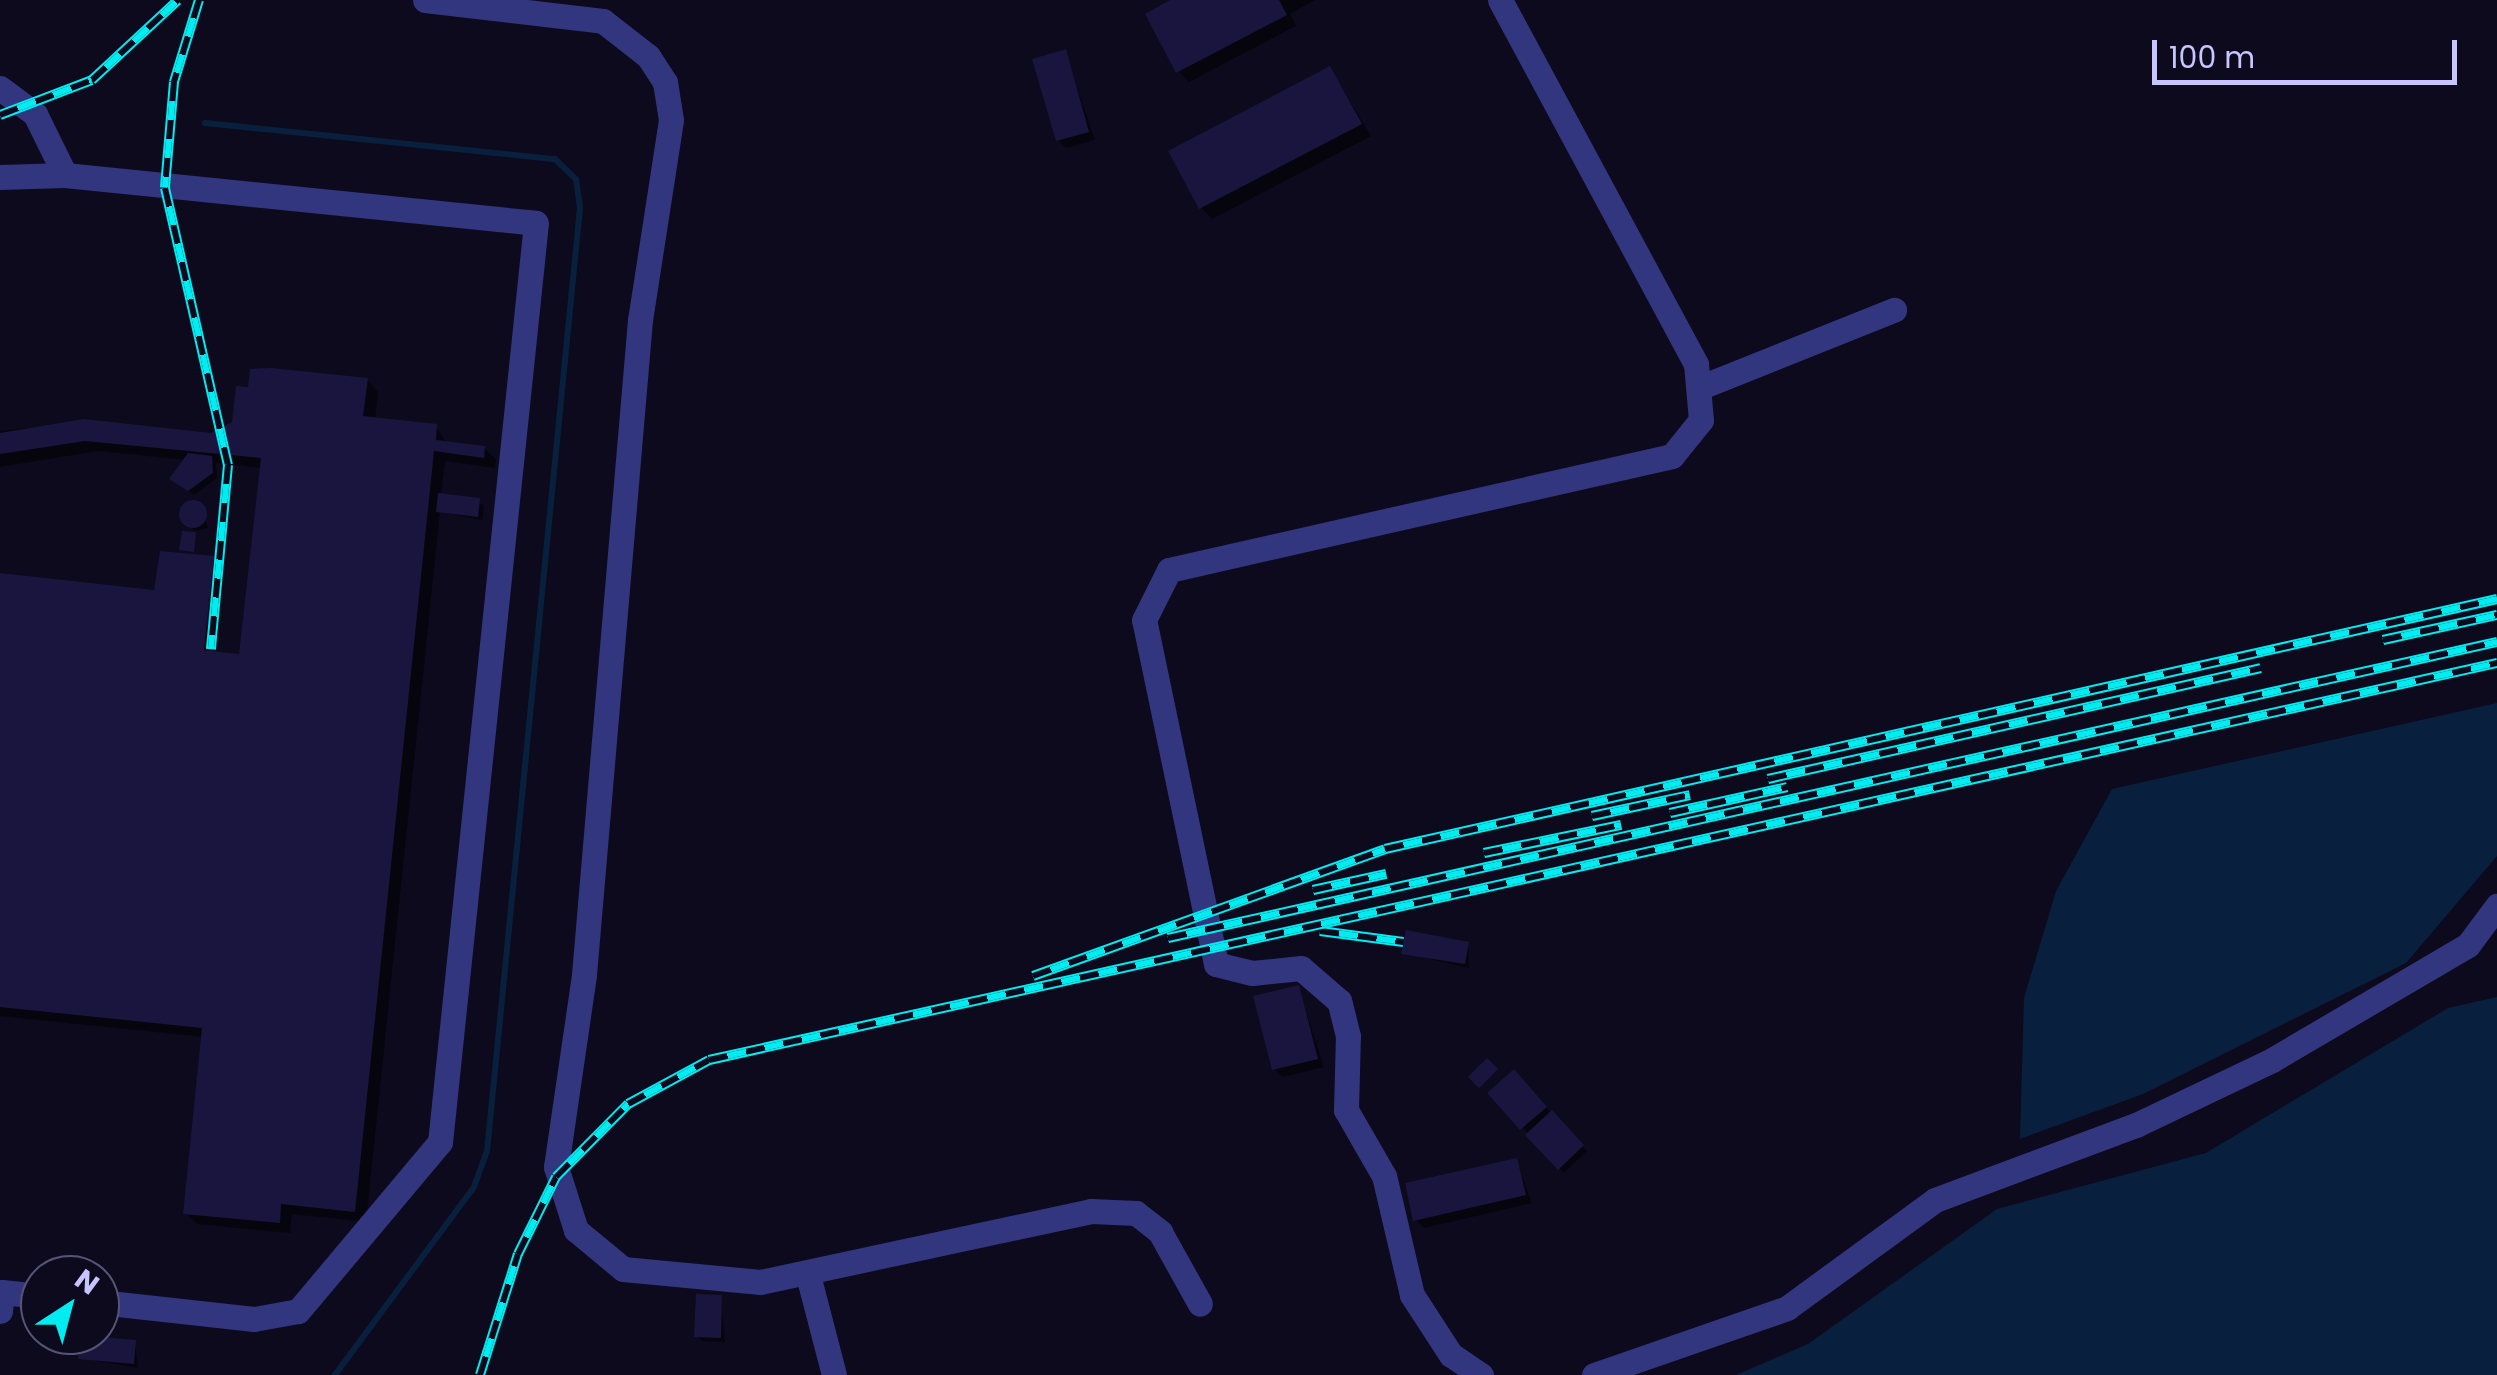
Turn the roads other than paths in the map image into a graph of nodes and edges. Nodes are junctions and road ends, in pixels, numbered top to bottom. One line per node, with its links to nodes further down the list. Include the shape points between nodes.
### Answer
1 (425, 0): 9 (lane, via 604,21 648,56 666,82 670,120 640,320 584,975 556,1177 576,1230 623,1270 760,1282)
2 (1500, 0): 7 (lane)
3 (0, 88): 4 (lane, via 35,114)
4 (64, 175): 5 (lane); 11 (lane, via 536,224 440,1142 298,1311 254,1319)
5 (0, 177)
6 (1894, 310): 7 (lane)
7 (1701, 387): 15 (lane, via 1701,420 1672,456 1169,570 1149,596 1147,661 1216,964 1252,973 1301,968 1339,1001 1346,1110 1384,1176 1412,1294 1452,1355)
8 (2497, 906): 16 (lane, via 2468,945 2272,1060 2136,1124 1936,1200 1787,1308)
9 (808, 1275): 12 (lane, via 1091,1210 1136,1213 1160,1232); 14 (lane)
10 (20, 1294): 13 (lane, via 2,1292)
11 (120, 1304)
12 (1200, 1304)
13 (0, 1311)
14 (834, 1375)
15 (1481, 1375)
16 (1594, 1375)

